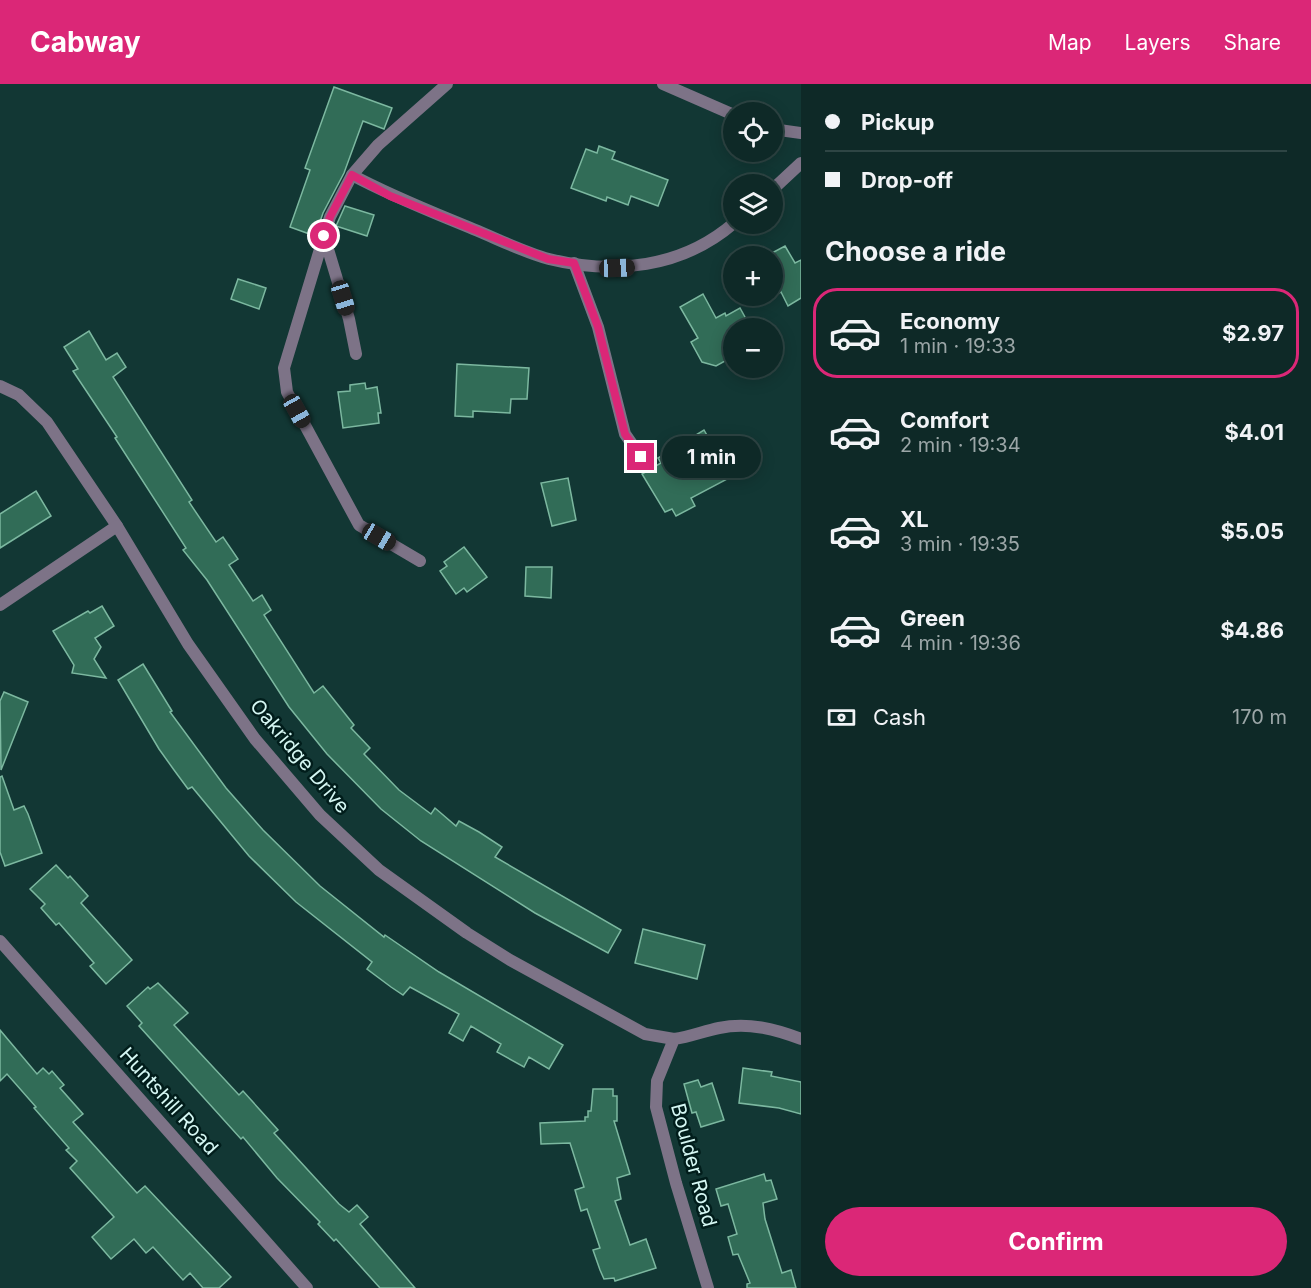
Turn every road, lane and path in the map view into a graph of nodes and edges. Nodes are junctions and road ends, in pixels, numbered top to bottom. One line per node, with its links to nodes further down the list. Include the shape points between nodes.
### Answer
1 (447, 84): 7 (street, via 378,145)
2 (663, 84): 3 (street)
3 (723, 110)
4 (783, 131): 5 (street)
5 (801, 133)
6 (801, 163): 8 (street)
7 (352, 175): 10 (street); 11 (street, via 390,196 548,259)
8 (783, 180)
9 (723, 233): 11 (street, via 683,255 633,267 601,268)
10 (324, 236): 12 (street); 16 (street, via 284,368 287,392 359,525)
11 (574, 263): 14 (street, via 598,327 625,434)
12 (356, 354)
13 (0, 386): 15 (street, Oakridge Drive, via 19,395 47,422)
14 (641, 457)
15 (117, 526): 17 (street); 19 (street, Oakridge Drive, via 188,644 255,739 320,816 379,870 467,933 645,1034)
16 (420, 561)
17 (0, 605)
18 (0, 942): 21 (street, Huntshill Road)
19 (674, 1039): 20 (street, via 720,1028 757,1026); 22 (street, Boulder Road, via 657,1081 656,1107)
20 (801, 1039)
21 (307, 1288)
22 (708, 1288)

